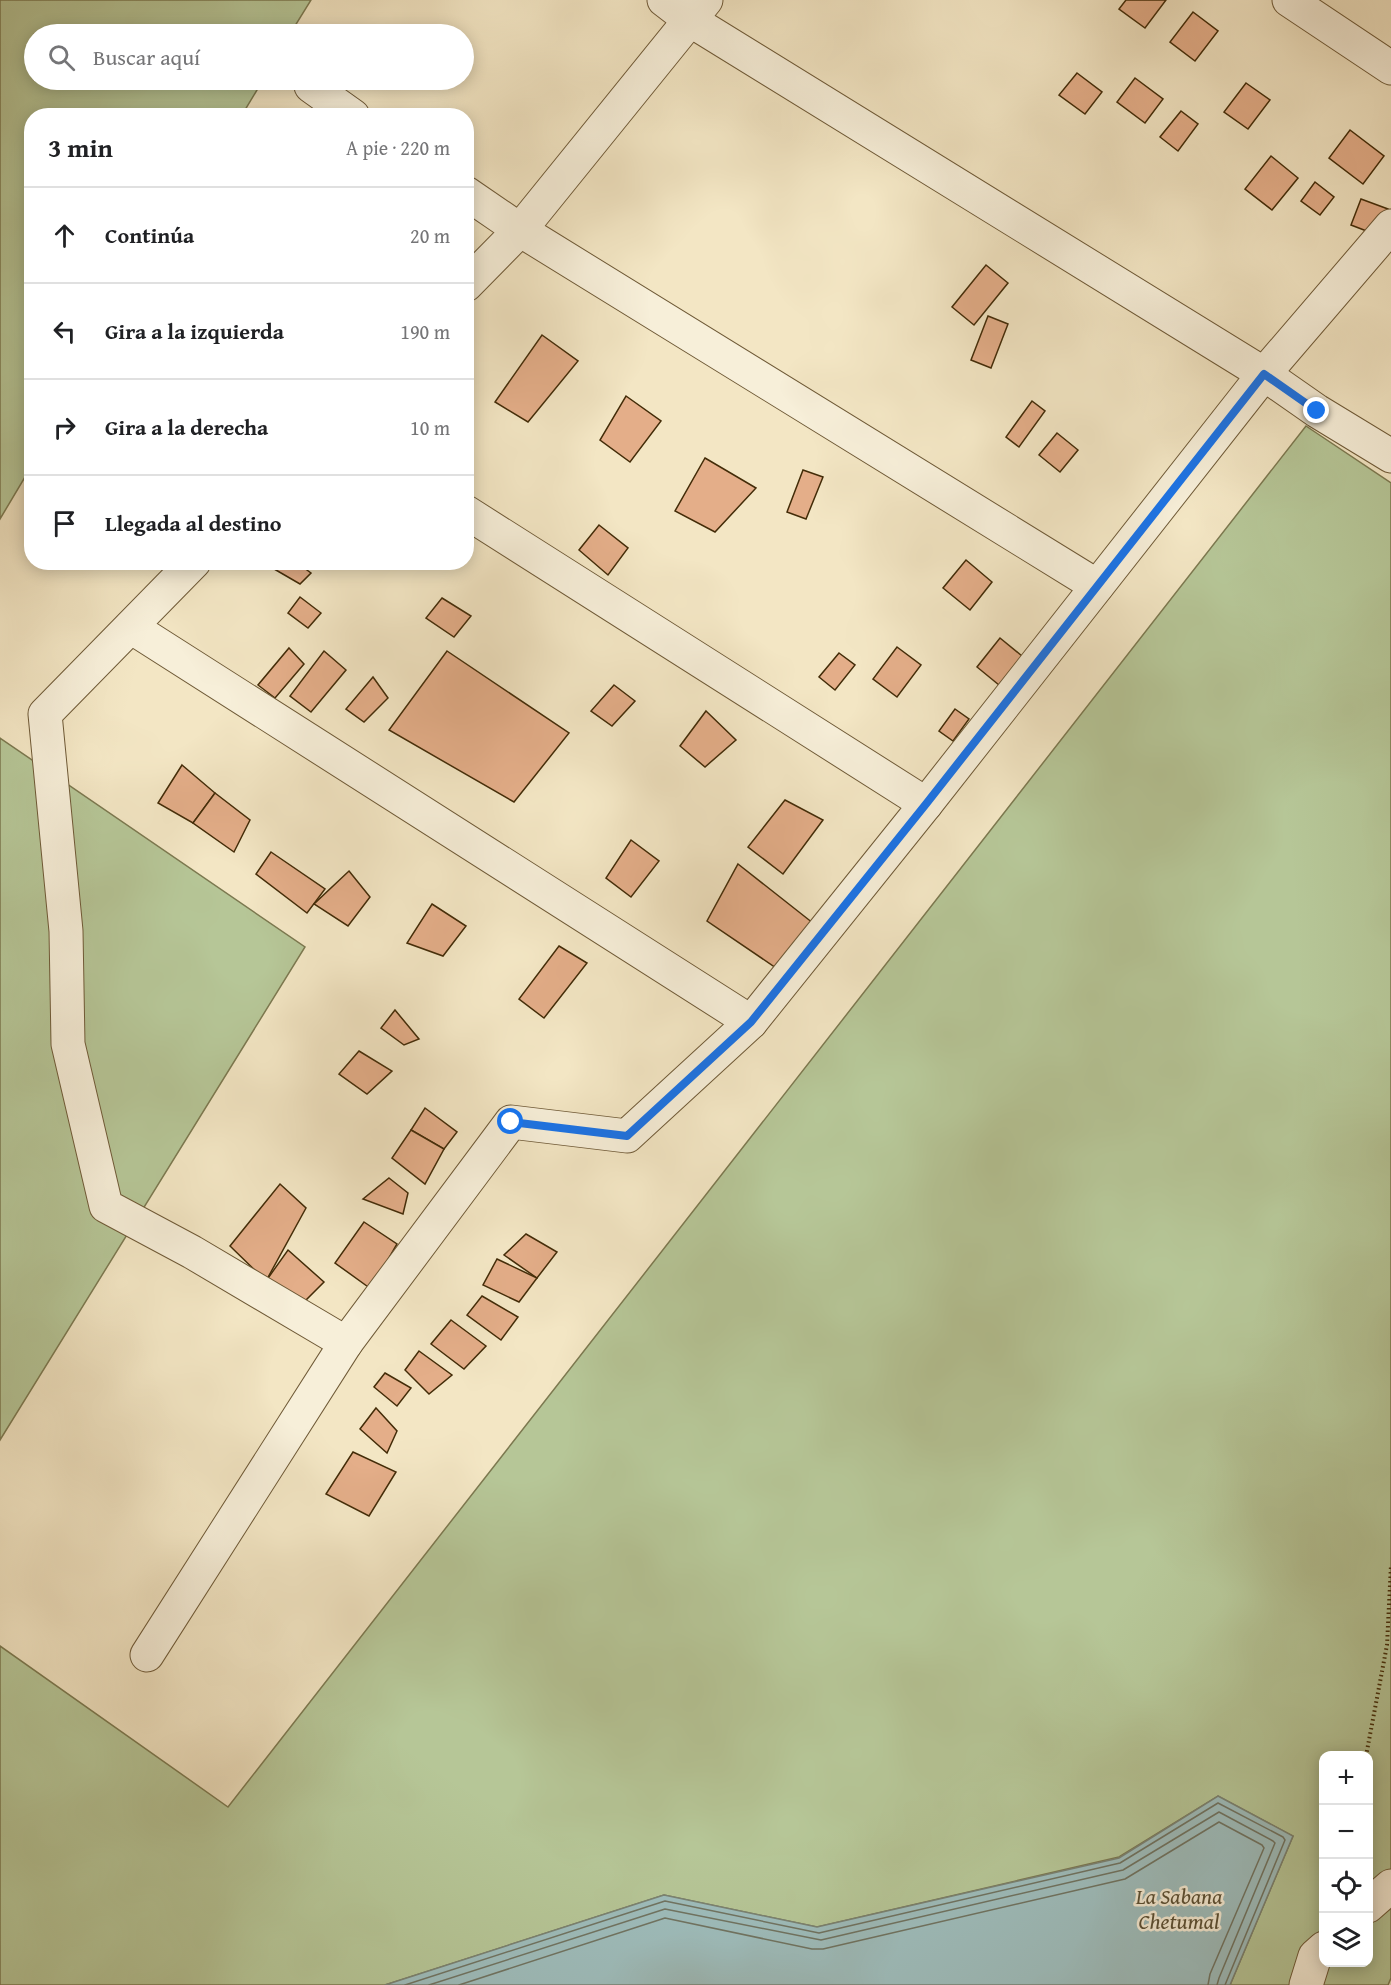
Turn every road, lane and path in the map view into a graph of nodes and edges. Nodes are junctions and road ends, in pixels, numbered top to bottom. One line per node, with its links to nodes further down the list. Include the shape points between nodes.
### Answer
1 (664, 0): 3 (street)
2 (1289, 0): 4 (street)
3 (698, 10): 9 (street); 11 (street)
4 (1391, 68)
5 (316, 90): 6 (street)
6 (342, 108)
7 (474, 199): 9 (street)
8 (1391, 226): 11 (street)
9 (520, 231): 10 (street); 15 (street)
10 (474, 277)
11 (1264, 374): 12 (street); 15 (street)
12 (1391, 456)
13 (474, 517): 17 (street)
14 (186, 570): 16 (street)
15 (1097, 585): 17 (street)
16 (131, 627): 18 (street); 19 (street, via 45,714 66,931 68,1044 106,1206)
17 (926, 804): 18 (street)
18 (751, 1022): 19 (street, via 627,1136 511,1122)
19 (346, 1343): 21 (street)
20 (1391, 1565): 22 (path, via 1387,1645)
21 (147, 1655)
22 (1367, 1751)
23 (1391, 1886): 24 (street)
24 (1373, 1902)
25 (1319, 1952): 26 (street)
26 (1306, 1985)

